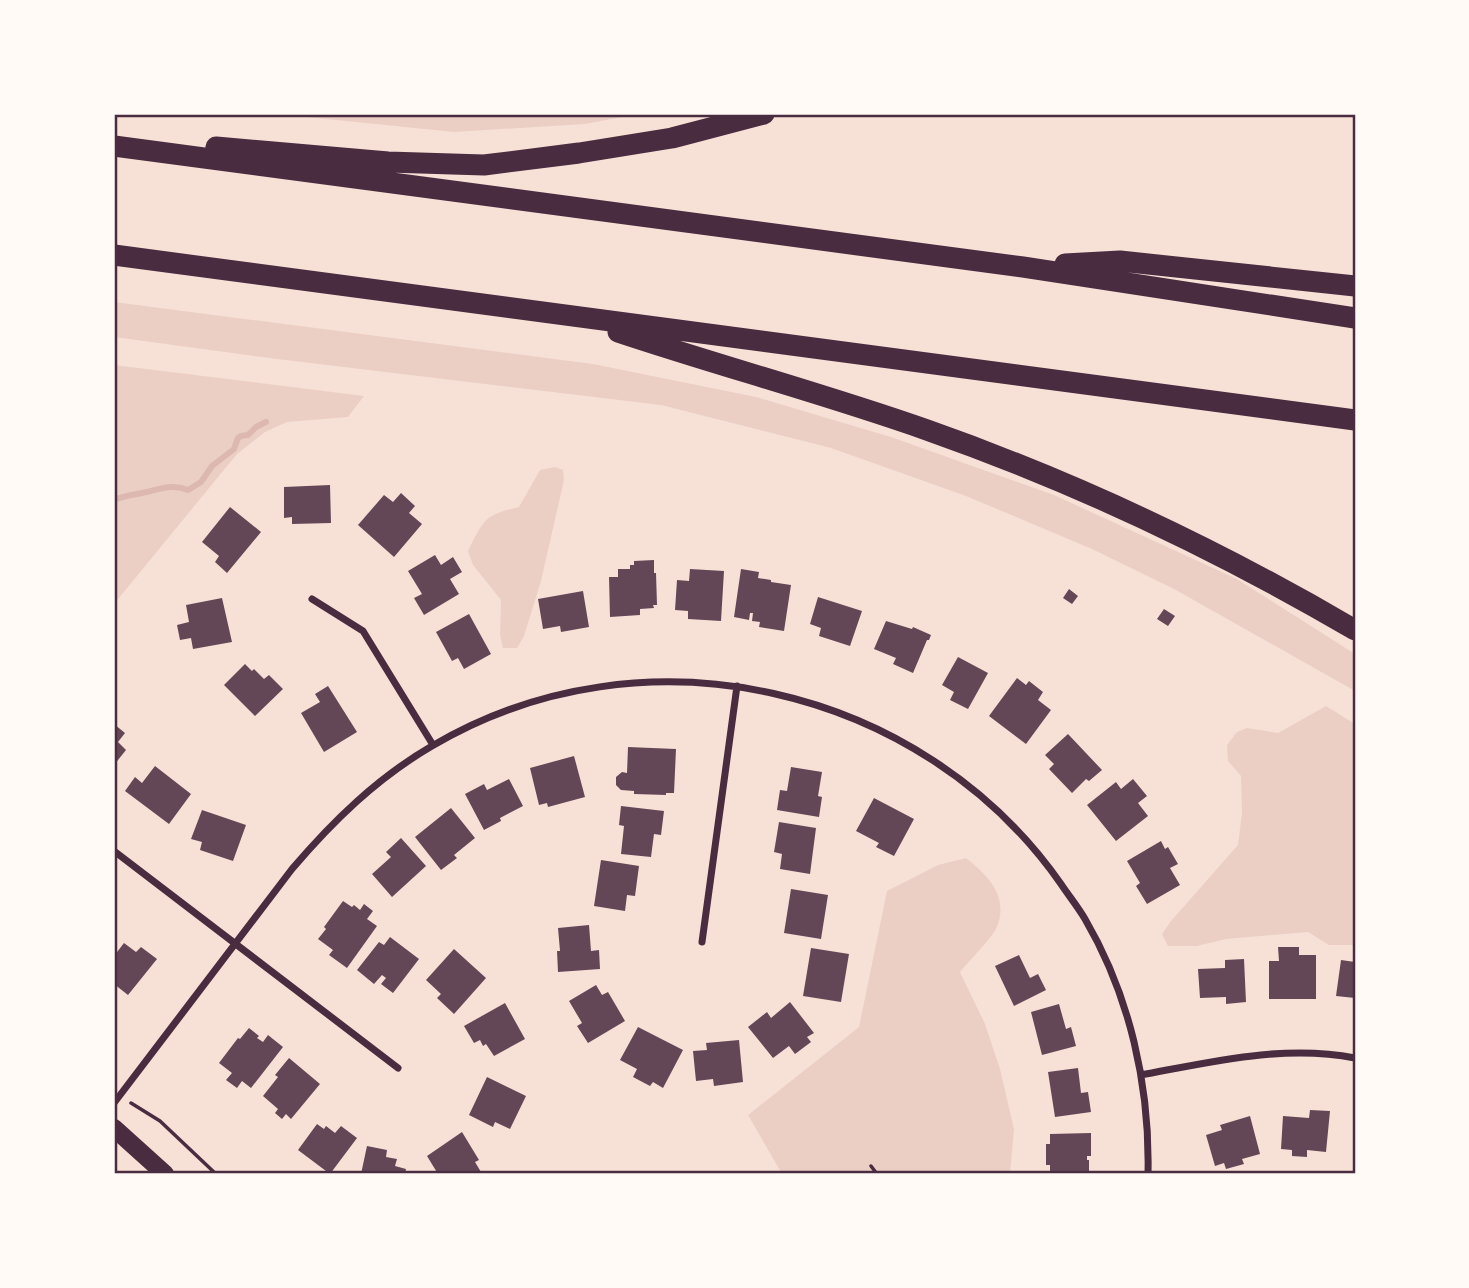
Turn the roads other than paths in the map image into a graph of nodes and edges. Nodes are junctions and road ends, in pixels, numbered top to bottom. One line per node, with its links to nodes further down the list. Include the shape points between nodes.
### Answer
1 (764, 114): 2 (highway, via 673,138 484,164 388,162)
2 (114, 139)
3 (114, 146): 5 (highway)
4 (114, 255): 7 (highway)
5 (1023, 267): 6 (highway, via 1120,261); 8 (highway)
6 (1355, 286)
7 (569, 316): 9 (highway); 11 (highway, via 821,394 1018,465 1242,568)
8 (1355, 318)
9 (1355, 420)
10 (312, 599): 13 (street, via 363,631)
11 (1355, 630)
12 (737, 686): 13 (street, via 658,682 580,690 504,712); 15 (street); 19 (street, via 809,702 880,730 946,768 1003,815 1048,866 1085,919 1122,1001)
13 (433, 745): 16 (street, via 393,771 318,838)
14 (114, 851): 16 (street)
15 (702, 942)
16 (235, 943): 18 (street); 20 (street)
17 (1355, 1058): 19 (street, via 1252,1055)
18 (398, 1068)
19 (1141, 1075): 23 (street)
20 (116, 1100)
21 (114, 1128): 22 (main road)
22 (165, 1174)
23 (1148, 1174)

